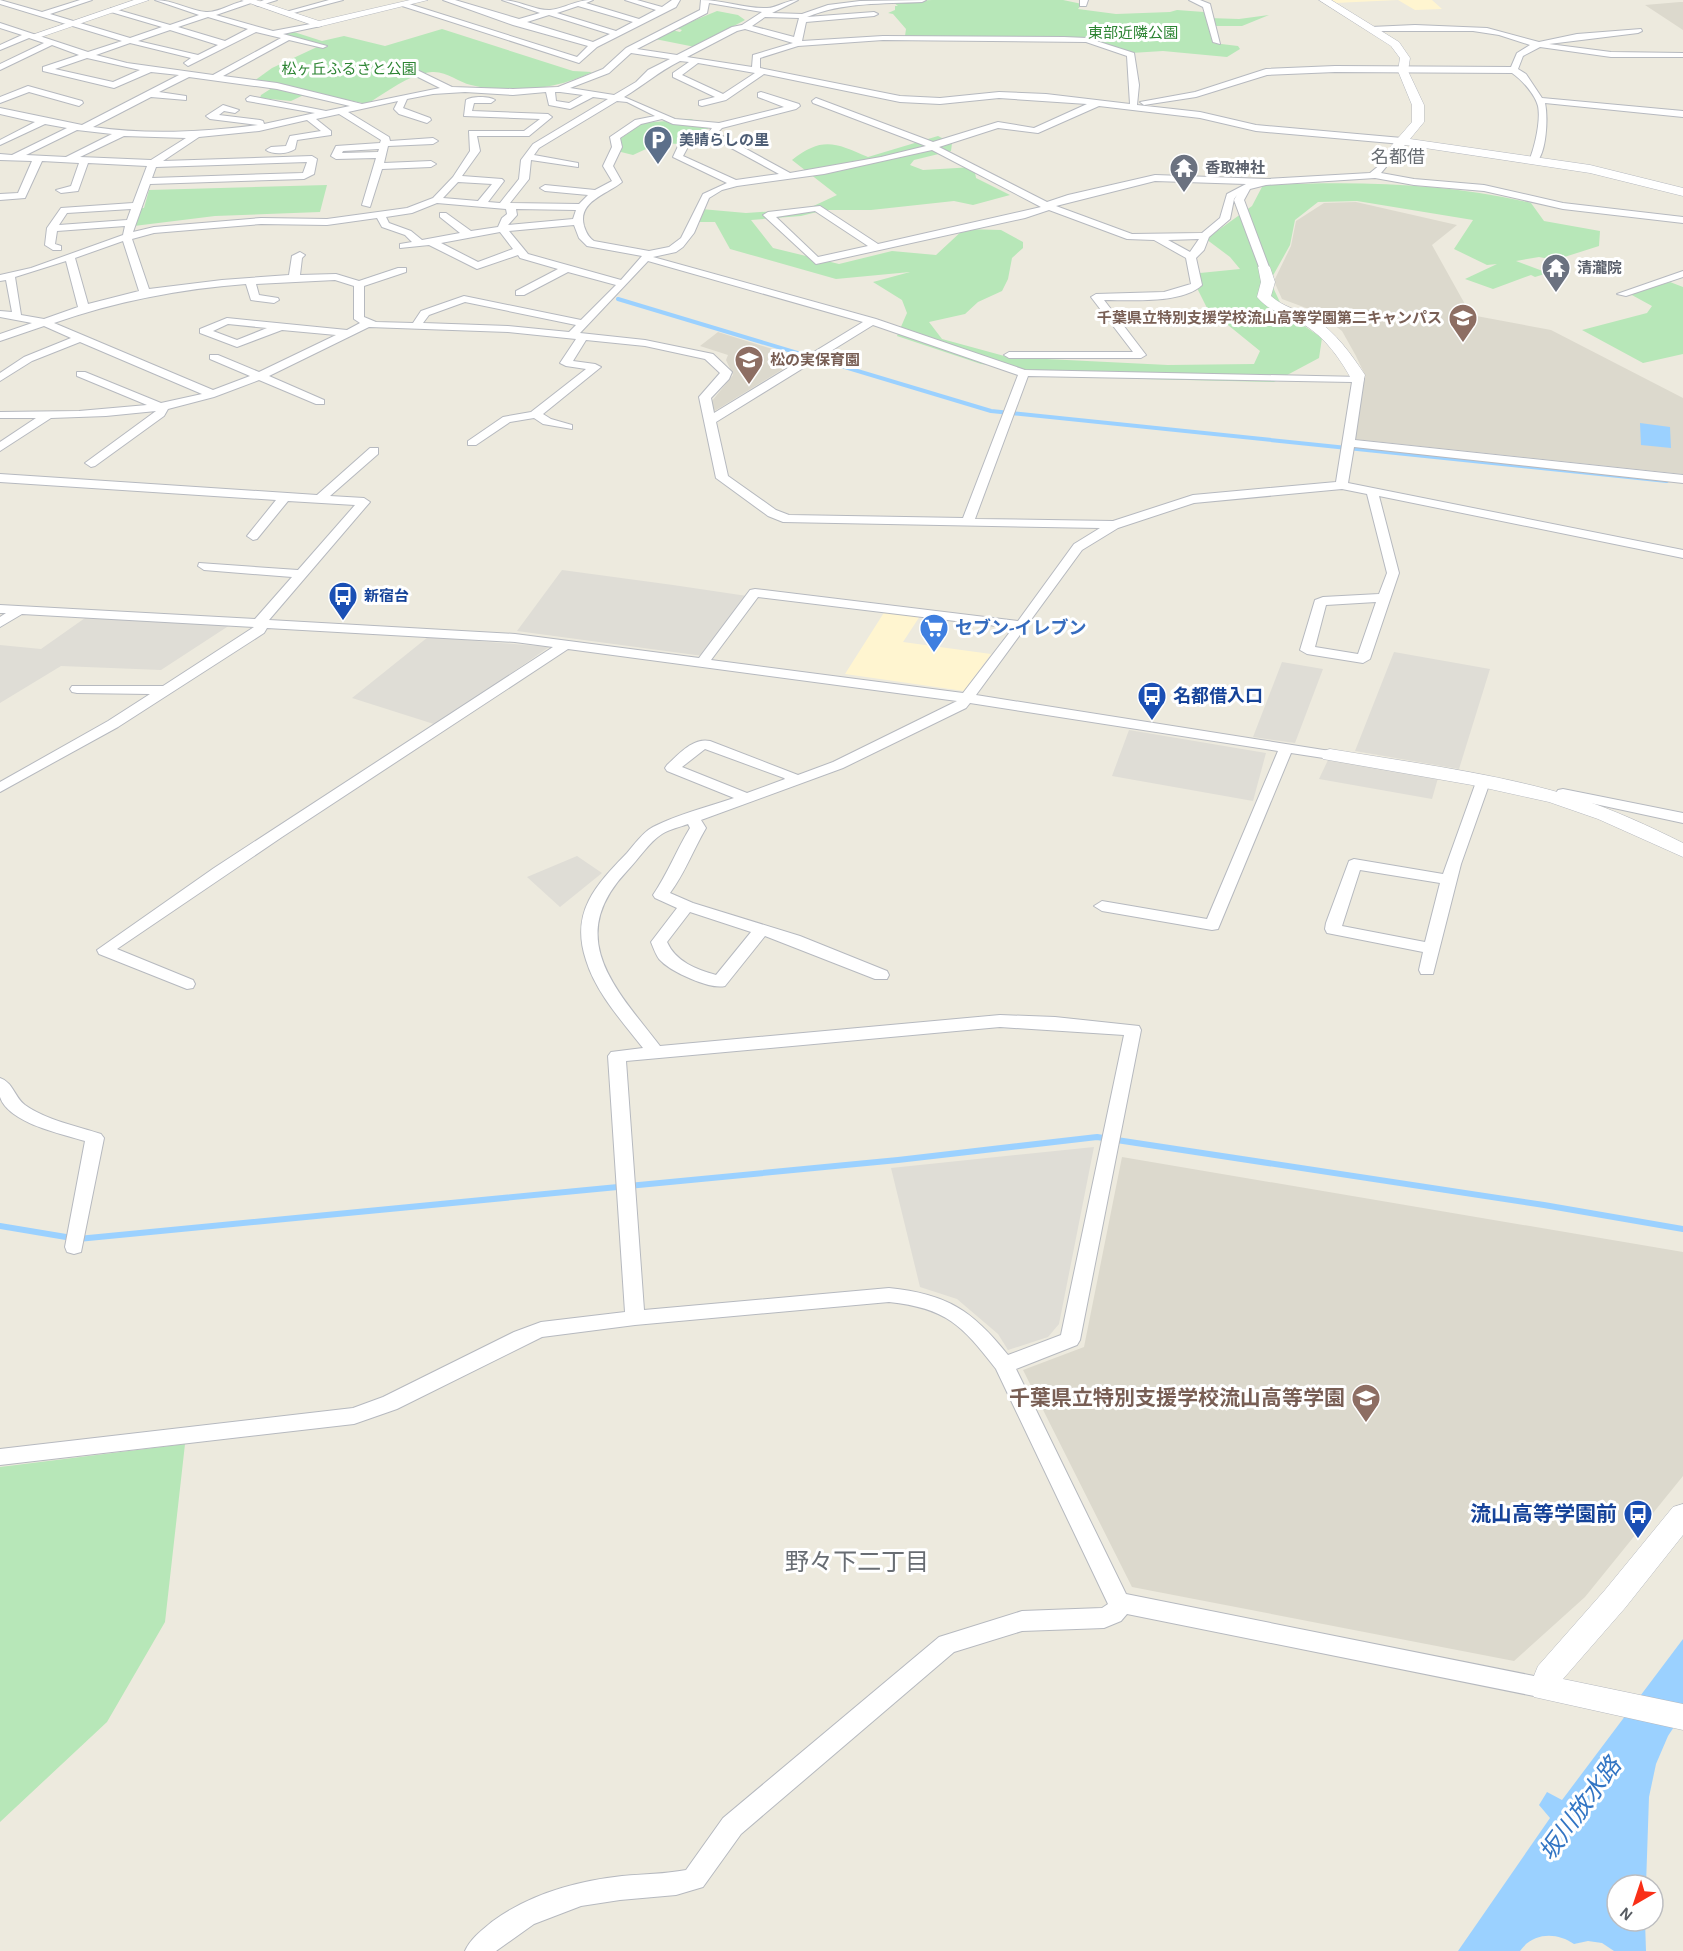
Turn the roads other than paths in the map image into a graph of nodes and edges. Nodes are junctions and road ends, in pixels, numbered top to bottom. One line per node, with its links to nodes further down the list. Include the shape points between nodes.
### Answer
1 (28, 0): 22 (street)
2 (88, 0): 32 (street)
3 (144, 0): 25 (street)
4 (159, 0): 30 (street)
5 (273, 0): 20 (street)
6 (339, 0): 31 (street)
7 (423, 0): 23 (street)
8 (447, 0): 34 (street)
9 (506, 0): 28 (street)
10 (567, 0): 21 (street)
11 (589, 0): 21 (street)
12 (629, 0): 26 (street)
13 (676, 0): 26 (street)
14 (790, 0): 29 (street)
15 (828, 0): 24 (street)
16 (922, 0): 24 (street)
17 (1192, 0): 53 (street, via 1207,6)
18 (1324, 0): 42 (street)
19 (0, 2): 22 (street)
20 (250, 2): 30 (street); 31 (street)
21 (578, 3): 28 (street); 35 (street)
22 (12, 5): 32 (street)
23 (403, 5): 37 (street); 45 (street)
24 (839, 6): 33 (street, via 816,10)
25 (114, 10): 36 (street); 40 (street)
26 (663, 10): 35 (street)
27 (888, 12): 39 (street)
28 (548, 13): 34 (street); 46 (street)
29 (767, 13): 33 (street); 41 (street); 60 (street, via 705,0 704,11)
30 (205, 14): 40 (street); 43 (street)
31 (286, 14): 37 (street)
32 (43, 15): 36 (street)
33 (803, 18): 39 (street); 52 (street)
34 (518, 22): 45 (street); 56 (street)
35 (640, 22): 46 (street)
36 (73, 24): 48 (street); 51 (street)
37 (318, 24): 47 (street)
38 (0, 26): 48 (street)
39 (876, 26): 52 (street); 97 (street, via 1097,43 1131,55)
40 (167, 27): 51 (street); 55 (street)
41 (745, 27): 52 (street); 64 (street)
42 (1371, 28): 57 (street, via 1486,30); 69 (street, via 1395,44 1405,58)
43 (255, 29): 47 (street); 55 (street)
44 (1638, 31): 57 (street)
45 (488, 32): 49 (street); 56 (street, via 579,60)
46 (616, 33): 56 (street)
47 (272, 34): 50 (street)
48 (32, 36): 54 (street); 59 (street)
49 (472, 37)
50 (286, 38): 58 (street); 75 (street)
51 (128, 40): 61 (street); 63 (street)
52 (797, 42): 71 (street, via 756,57)
53 (1217, 42)
54 (50, 43): 61 (street); 67 (street)
55 (225, 44): 63 (street)
56 (594, 45)
57 (1539, 45): 62 (street, via 1586,52); 70 (street, via 1522,52)
58 (323, 46)
59 (0, 48)
60 (628, 50): 64 (street); 78 (street, via 606,70)
61 (86, 54): 68 (street); 68 (street, via 46,69 110,85)
62 (1683, 55)
63 (198, 57): 72 (street)
64 (678, 57): 65 (street); 86 (street)
65 (697, 60): 66 (street); 76 (street, via 676,75)
66 (730, 66): 71 (street); 76 (street)
67 (0, 67)
68 (150, 69): 72 (street)
69 (1403, 70): 70 (street); 97 (street, via 1266,72 1196,94); 118 (street, via 1420,112 1418,122)
70 (1514, 70): 92 (street, via 1523,76)
71 (759, 71): 77 (street); 90 (street)
72 (171, 72): 74 (street)
73 (417, 73): 80 (street)
74 (188, 74): 75 (street); 82 (street)
75 (214, 78): 99 (street, via 277,86)
76 (706, 81): 90 (street)
77 (813, 81): 79 (street); 85 (street, via 799,88)
78 (555, 89): 81 (street); 83 (street); 83 (street, via 552,103 570,106)
79 (848, 89): 85 (street); 96 (street, via 924,100 1016,95)
80 (449, 90): 81 (street); 89 (street)
81 (513, 92): 137 (street, via 510,99 470,100 467,114 508,110 548,117 526,134 472,134 475,151)
82 (150, 94): 87 (street); 113 (street)
83 (592, 94): 86 (street)
84 (761, 94): 100 (street)
85 (826, 96): 93 (street)
86 (616, 97): 105 (street); 124 (street, via 536,146)
87 (183, 98)
88 (250, 99): 103 (street)
89 (401, 99): 99 (street); 108 (street, via 398,109)
90 (723, 99): 95 (street)
91 (0, 100): 94 (street, via 28,89)
92 (1539, 100): 104 (street); 129 (street, via 1540,145)
93 (816, 101): 100 (street); 120 (street)
94 (79, 103)
95 (702, 103)
96 (1099, 103): 98 (street); 120 (street, via 1035,131 998,125)
97 (1134, 103): 98 (street)
98 (1114, 104): 118 (street, via 1200,115 1257,128)
99 (365, 107): 103 (street)
100 (793, 107): 111 (street)
101 (235, 110): 110 (street, via 223,108 210,116)
102 (0, 111): 106 (street)
103 (337, 113): 107 (street); 121 (street, via 386,139)
104 (1683, 114)
105 (660, 117): 111 (street); 145 (street, via 638,122 615,136 617,147 608,166 616,182)
106 (25, 118): 109 (street); 112 (street)
107 (310, 118): 110 (street); 122 (street, via 328,133 293,138 290,149)
108 (427, 120)
109 (44, 122): 113 (street); 119 (street)
110 (276, 125): 116 (street)
111 (720, 126): 115 (street)
112 (8, 127)
113 (80, 127): 114 (street); 125 (street)
114 (124, 132): 116 (street); 127 (street)
115 (712, 134): 136 (street); 140 (street, via 683,144 678,157)
116 (197, 135): 122 (street)
117 (433, 141): 121 (street)
118 (1402, 141): 129 (street); 132 (street)
119 (2, 142)
120 (934, 146): 136 (street); 152 (street, via 1012,190)
121 (383, 148): 134 (street)
122 (165, 154): 130 (street)
123 (0, 157): 125 (street)
124 (528, 157): 133 (street); 151 (street, via 524,178)
125 (14, 158): 126 (street)
126 (38, 159): 127 (street); 146 (street, via 22,196)
127 (66, 160): 128 (street)
128 (84, 161): 130 (street); 143 (street, via 75,189)
129 (1534, 161): 144 (street)
130 (152, 164): 138 (street); 138 (street, via 312,159 309,174 304,176)
131 (431, 164): 134 (street)
132 (1383, 164): 135 (street)
133 (575, 165)
134 (378, 166): 149 (street)
135 (1375, 175): 139 (street); 156 (street, via 1484,188 1563,206)
136 (789, 176): 140 (street)
137 (456, 178): 147 (street); 148 (street, via 499,181)
138 (147, 181): 150 (street)
139 (1266, 182): 142 (street); 152 (street, via 1155,178 1071,197)
140 (735, 183): 172 (street, via 707,194 685,242)
141 (545, 188): 145 (street)
142 (1246, 188): 162 (street, via 1233,191 1228,197 1225,219); 175 (street, via 1239,200)
143 (61, 190)
144 (1683, 192)
145 (595, 193): 153 (street)
146 (0, 197)
147 (436, 200): 148 (street); 155 (street, via 409,211)
148 (481, 204): 151 (street)
149 (367, 205)
150 (139, 206): 158 (street); 159 (street, via 69,208 58,214)
151 (507, 206): 153 (street); 160 (street, via 512,215)
152 (1051, 206): 164 (street, via 1131,237); 168 (street)
153 (581, 207): 157 (street)
154 (443, 214): 161 (street)
155 (381, 216): 163 (street, via 301,223 249,222 154,230); 166 (street, via 385,225 408,233)
156 (1683, 220)
157 (577, 222): 160 (street); 172 (street, via 585,241 591,244)
158 (131, 223): 159 (street); 163 (street)
159 (52, 228): 169 (street, via 50,245)
160 (502, 229): 161 (street); 170 (street)
161 (469, 235): 165 (street)
162 (1205, 236): 164 (street); 174 (street)
163 (127, 237): 173 (street); 184 (street)
164 (1156, 237): 174 (street)
165 (430, 241): 166 (street); 170 (street, via 477,266)
166 (419, 243): 167 (street)
167 (404, 246)
168 (876, 247): 168 (street, via 817,208 768,215 816,261)
169 (57, 248)
170 (521, 250): 176 (street, via 524,256)
171 (300, 255): 180 (street)
172 (648, 256): 183 (street); 191 (street)
173 (70, 257): 179 (street); 188 (street, via 81,305)
174 (1191, 258): 201 (street, via 1197,285 1191,290 1096,297 1141,355)
175 (1264, 267): 207 (street, via 1268,282 1264,297 1275,307 1318,327 1339,348)
176 (567, 268): 183 (street); 185 (street)
177 (402, 270): 182 (street)
178 (1683, 274): 186 (street)
179 (5, 277): 190 (street, via 17,313)
180 (294, 278): 181 (street); 182 (street, via 336,277)
181 (250, 281): 184 (street); 187 (street, via 255,298)
182 (358, 284): 194 (street, via 359,319)
183 (623, 284): 193 (street)
184 (145, 293): 188 (street)
185 (520, 293)
186 (1622, 294)
187 (274, 300)
188 (86, 308): 192 (street)
189 (0, 314): 190 (street)
190 (14, 315): 192 (street)
191 (872, 321): 203 (street); 214 (street)
192 (43, 322): 199 (street); 200 (street)
193 (582, 323): 195 (street, via 464,299 425,313); 198 (street)
194 (369, 324): 195 (street); 197 (street)
195 (416, 326): 198 (street)
196 (279, 327): 196 (street, via 227,321 204,331 237,344); 197 (street)
197 (348, 333): 205 (street)
198 (577, 336): 211 (street, via 566,363 595,366); 214 (street, via 701,353 716,360 726,372 705,398)
199 (0, 338)
200 (80, 338): 206 (street, via 28,359); 208 (street)
201 (1010, 356)
202 (214, 357): 205 (street)
203 (1024, 373): 207 (street); 227 (street)
204 (81, 374): 210 (street)
205 (257, 375): 208 (street); 209 (street)
206 (0, 378)
207 (1358, 379): 217 (street)
208 (212, 394): 210 (street)
209 (320, 402)
210 (162, 406): 213 (street, via 125,412); 220 (street, via 160,414)
211 (535, 414): 215 (street, via 547,422); 216 (street, via 507,419)
212 (0, 415): 213 (street)
213 (48, 415): 218 (street)
214 (709, 421): 227 (street, via 722,478 771,513 794,520)
215 (568, 427)
216 (472, 443)
217 (1347, 446): 222 (street); 223 (street)
218 (0, 447)
219 (374, 451): 226 (street)
220 (92, 463)
221 (0, 478): 225 (street)
222 (1683, 478)
223 (1342, 485): 224 (street); 228 (street, via 1193,499)
224 (1372, 491): 230 (street); 233 (street, via 1393,573)
225 (285, 496): 226 (street); 229 (street)
226 (320, 499): 232 (street, via 363,502)
227 (968, 522): 228 (street)
228 (1114, 525): 238 (street, via 1078,547)
229 (253, 536)
230 (1683, 554)
231 (204, 566): 232 (street)
232 (301, 574): 237 (street)
233 (1385, 598): 233 (street, via 1363,659 1307,650 1320,603)
234 (0, 609): 235 (street)
235 (20, 610): 236 (street); 237 (street)
236 (0, 623)
237 (261, 623): 239 (street, via 446,632); 242 (street, via 259,630)
238 (1022, 625): 240 (street, via 755,593); 243 (street)
239 (567, 644): 240 (street); 261 (street, via 105,950)
240 (702, 663): 243 (street)
241 (77, 689): 242 (street)
242 (163, 690): 248 (street, via 113,724)
243 (967, 698): 244 (street); 246 (street, via 961,705 873,750)
244 (1286, 749): 245 (street); 256 (street, via 1212,925)
245 (1330, 755): 247 (street)
246 (795, 780): 250 (street); 250 (street, via 705,744 672,768)
247 (1483, 782): 253 (street, via 1558,798); 254 (street)
248 (0, 788)
249 (1563, 793): 251 (street)
250 (745, 799): 252 (street)
251 (1683, 818)
252 (693, 819): 255 (street, via 698,828 676,874 660,895); 262 (street, via 650,836 606,884 589,919 590,946 600,975)
253 (1683, 851)
254 (1450, 880): 258 (street); 258 (street, via 1354,864 1334,923 1333,929)
255 (687, 906): 257 (street); 257 (street, via 659,942 666,957 691,973 719,982)
256 (1102, 906)
257 (761, 930): 260 (street)
258 (1431, 948): 259 (street)
259 (1426, 970)
260 (880, 975)
261 (187, 984)
262 (655, 1052): 265 (street, via 617,1056); 266 (street, via 1000,1021 1132,1030 1070,1341)
263 (0, 1084): 264 (street, via 17,1108 32,1117 95,1138)
264 (75, 1241)
265 (635, 1318): 266 (street, via 912,1296 937,1302 958,1315); 267 (street, via 541,1330 520,1337 390,1403 354,1416)
266 (1004, 1365): 269 (street, via 1118,1601)
267 (0, 1457)
268 (1683, 1515): 270 (street, via 1548,1675)
269 (1123, 1604): 270 (street); 272 (street, via 1104,1618 1022,1621 947,1644 732,1826 694,1879 616,1888 537,1907 492,1936)
270 (1555, 1690): 271 (street)
271 (1683, 1717)
272 (478, 1951)

